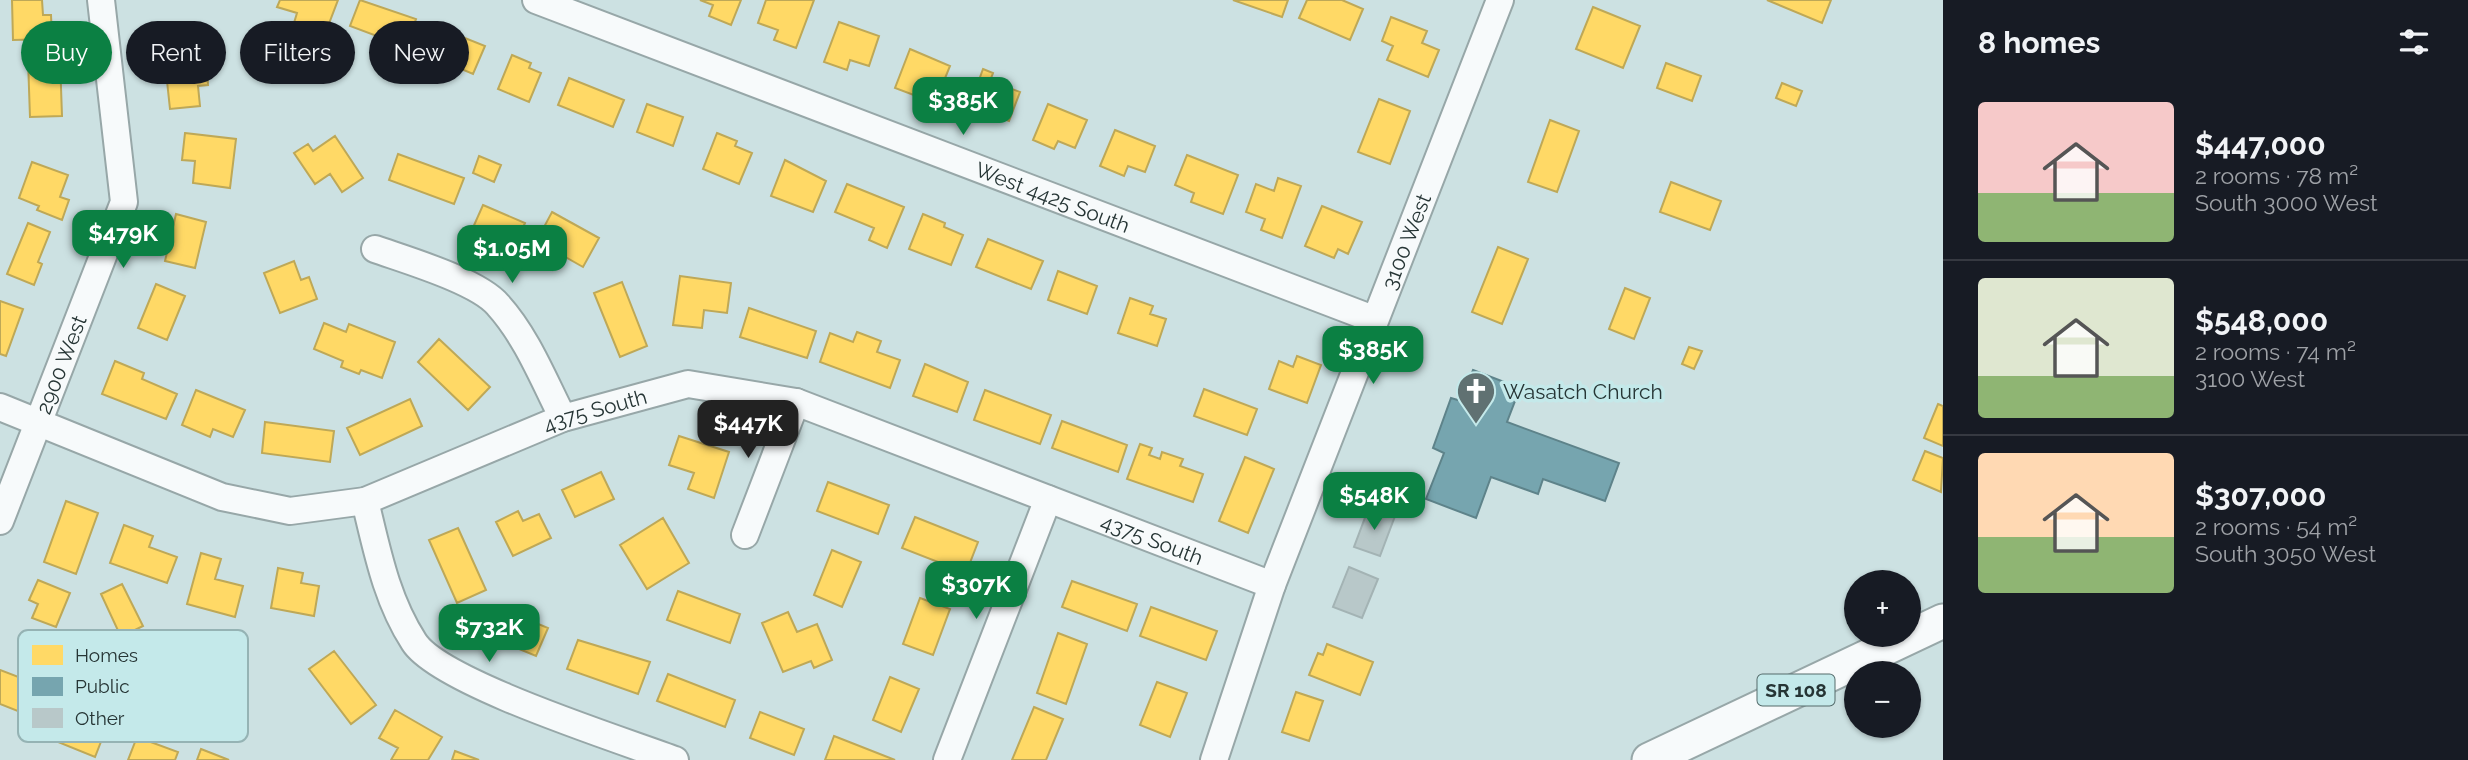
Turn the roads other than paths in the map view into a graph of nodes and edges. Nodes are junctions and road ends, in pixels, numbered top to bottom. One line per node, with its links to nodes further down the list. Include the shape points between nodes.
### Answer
1 (101, 0): 9 (street, 2900 West, via 124,202)
2 (1500, 0): 5 (street, 3100 West)
3 (544, 1): 5 (street, West 4425 South)
4 (375, 249): 8 (street, via 446,273 497,303 524,342)
5 (1373, 319): 14 (street, 3100 West)
6 (796, 402): 8 (street, 4375 South, via 688,384); 10 (street, 4375 South); 13 (street)
7 (0, 408): 9 (street, 4375 South)
8 (563, 418): 11 (street, 4375 South)
9 (39, 423): 11 (street, 4375 South, via 222,497 290,511); 12 (street, 2900 West)
10 (1048, 499): 14 (street, 4375 South); 17 (street)
11 (365, 501): 16 (street, via 387,590 415,644 463,680)
12 (0, 521)
13 (745, 535)
14 (1272, 585): 18 (street, 3100 West)
15 (1943, 621): 19 (main road, SR 108)
16 (675, 760)
17 (947, 760)
18 (1214, 760)
19 (1649, 760)

